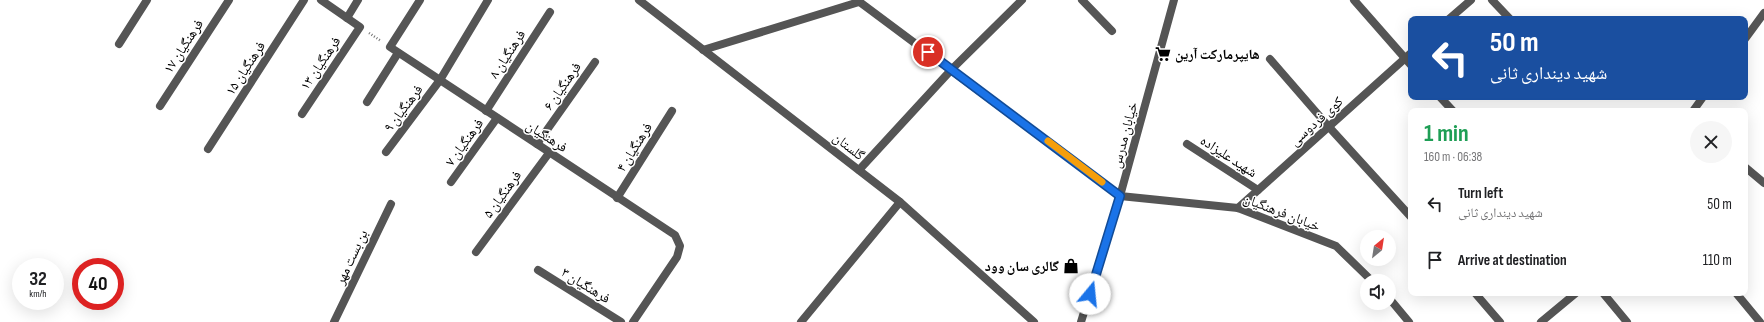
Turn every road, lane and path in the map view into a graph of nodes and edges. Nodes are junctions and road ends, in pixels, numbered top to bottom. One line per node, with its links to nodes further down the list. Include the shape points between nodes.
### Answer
1 (147, 0): 24 (street)
2 (229, 0): 35 (street, فرهنگیان ۱۷)
3 (304, 0): 44 (street, فرهنگیان ۱۵)
4 (321, 0): 20 (street)
5 (358, 0): 20 (street)
6 (420, 0): 25 (street)
7 (488, 0): 32 (street, فرهنگیان ۹)
8 (639, 0): 26 (street, گلستان)
9 (1022, 0): 31 (street)
10 (1082, 0): 22 (street)
11 (1174, 0): 52 (street, خیابان مدرس)
12 (1354, 0): 28 (street)
13 (1470, 0): 18 (street)
14 (1492, 0): 19 (street)
15 (858, 1): 26 (street); 31 (street)
16 (550, 12): 37 (street, فرهنگیان ۸)
17 (1764, 13): 23 (street)
18 (1452, 16)
19 (1507, 16)
20 (347, 18): 21 (street)
21 (360, 27): 25 (path); 39 (street, فرهنگیان ۱۳)
22 (1112, 31)
23 (1748, 36)
24 (119, 44)
25 (390, 47): 27 (street, فرهنگیان)
26 (703, 50): 47 (street, گلستان)
27 (398, 53): 32 (street, فرهنگیان); 34 (street)
28 (1408, 56): 41 (street, کوی فردوسی)
29 (1270, 59): 41 (street)
30 (594, 62): 42 (street, فرهنگیان ۶)
31 (952, 69): 47 (street); 52 (street)
32 (440, 80): 37 (street, فرهنگیان); 45 (street, فرهنگیان ۹)
33 (1443, 100): 36 (street)
34 (367, 102)
35 (160, 106)
36 (1450, 108)
37 (486, 111): 40 (street, فرهنگیان)
38 (672, 111): 53 (street, فرهنگیان ۴)
39 (302, 114)
40 (497, 118): 42 (street, فرهنگیان); 49 (street, فرهنگیان ۷)
41 (1328, 127): 51 (street, کوی فردوسی); 57 (street)
42 (537, 144): 46 (street, فرهنگیان)
43 (1187, 144): 51 (street, شهید علیزاده)
44 (208, 149)
45 (386, 152)
46 (549, 153): 53 (street, فرهنگیان); 58 (street, فرهنگیان ۵)
47 (859, 170): 54 (street, گلستان)
48 (1748, 170): 50 (street)
49 (451, 182)
50 (1764, 183)
51 (1258, 190): 56 (street, کوی فردوسی)
52 (1120, 196): 56 (street, خیابان فرهنگیان); 71 (street, خیابان مدرس)
53 (617, 198): 68 (street, فرهنگیان, via 675,235 680,246 678,257)
54 (900, 202): 69 (street); 70 (street, گلستان)
55 (391, 204): 66 (street, بن بست مهر)
56 (1238, 208): 60 (street, خیابان فرهنگیان, via 1336,246)
57 (1408, 214)
58 (476, 252)
59 (538, 270): 67 (street, فرهنگیان ۳)
60 (1365, 274)
61 (1478, 296): 73 (street)
62 (1572, 296): 74 (street)
63 (1605, 296): 75 (street)
64 (1738, 296): 76 (street)
65 (1396, 306): 72 (street)
66 (334, 322)
67 (621, 322)
68 (634, 322)
69 (801, 322)
70 (1034, 322)
71 (1081, 322)
72 (1410, 322)
73 (1500, 322)
74 (1542, 322)
75 (1627, 322)
76 (1760, 322)

